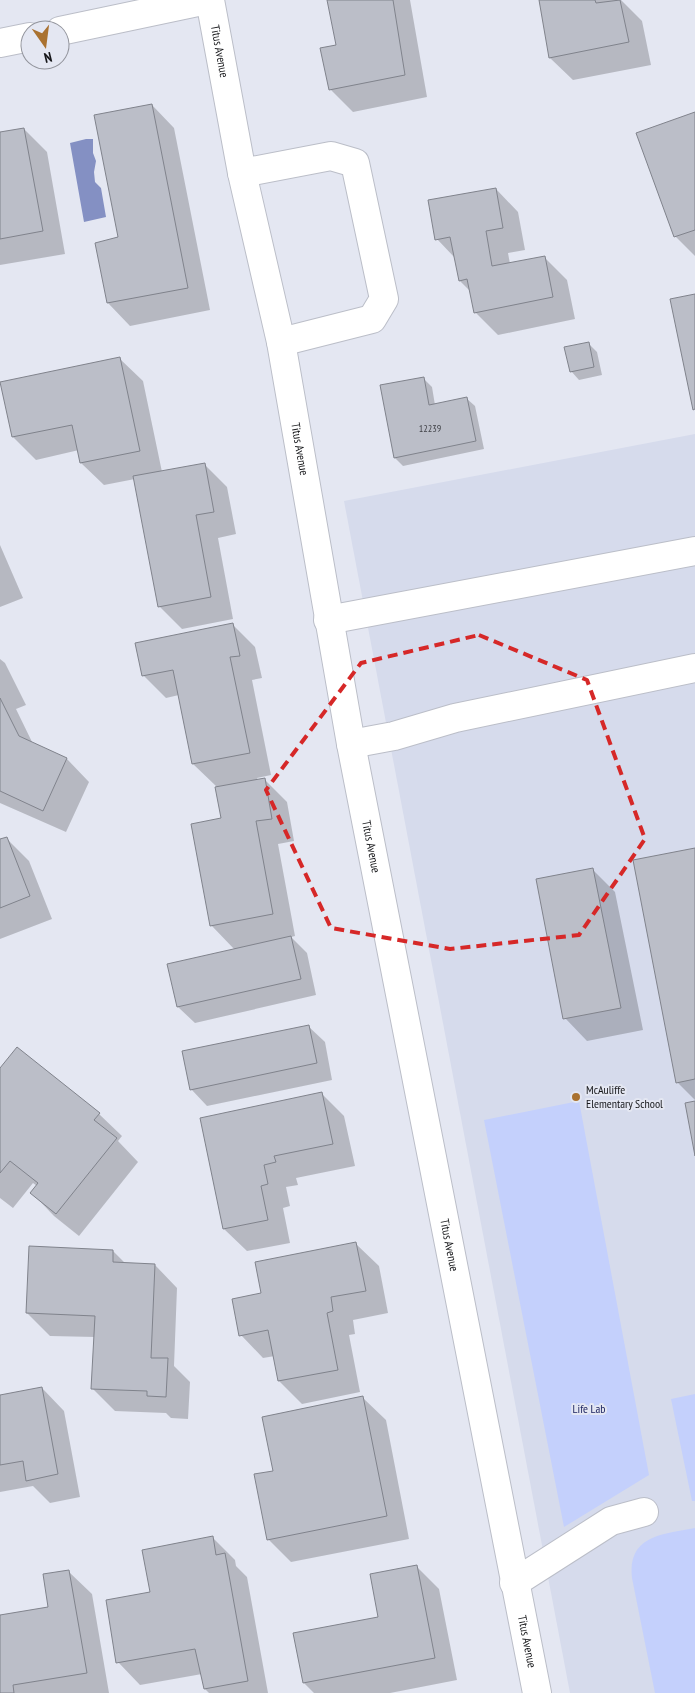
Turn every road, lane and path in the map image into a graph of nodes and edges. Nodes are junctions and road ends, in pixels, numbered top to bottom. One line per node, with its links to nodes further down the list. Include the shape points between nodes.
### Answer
1 (208, 0): 2 (street); 5 (street, Titus Avenue)
2 (70, 29)
3 (20, 39): 4 (street)
4 (0, 43)
5 (242, 173): 6 (street, Titus Avenue); 6 (street, via 331,156 355,163 384,299 372,319)
6 (280, 342): 8 (street, Titus Avenue)
7 (695, 551): 8 (street)
8 (328, 620): 10 (street, Titus Avenue)
9 (695, 668): 10 (street, via 455,718 394,736)
10 (351, 744): 12 (street, Titus Avenue)
11 (644, 1512): 12 (street, via 611,1521)
12 (514, 1583): 13 (street, Titus Avenue)
13 (537, 1693)

